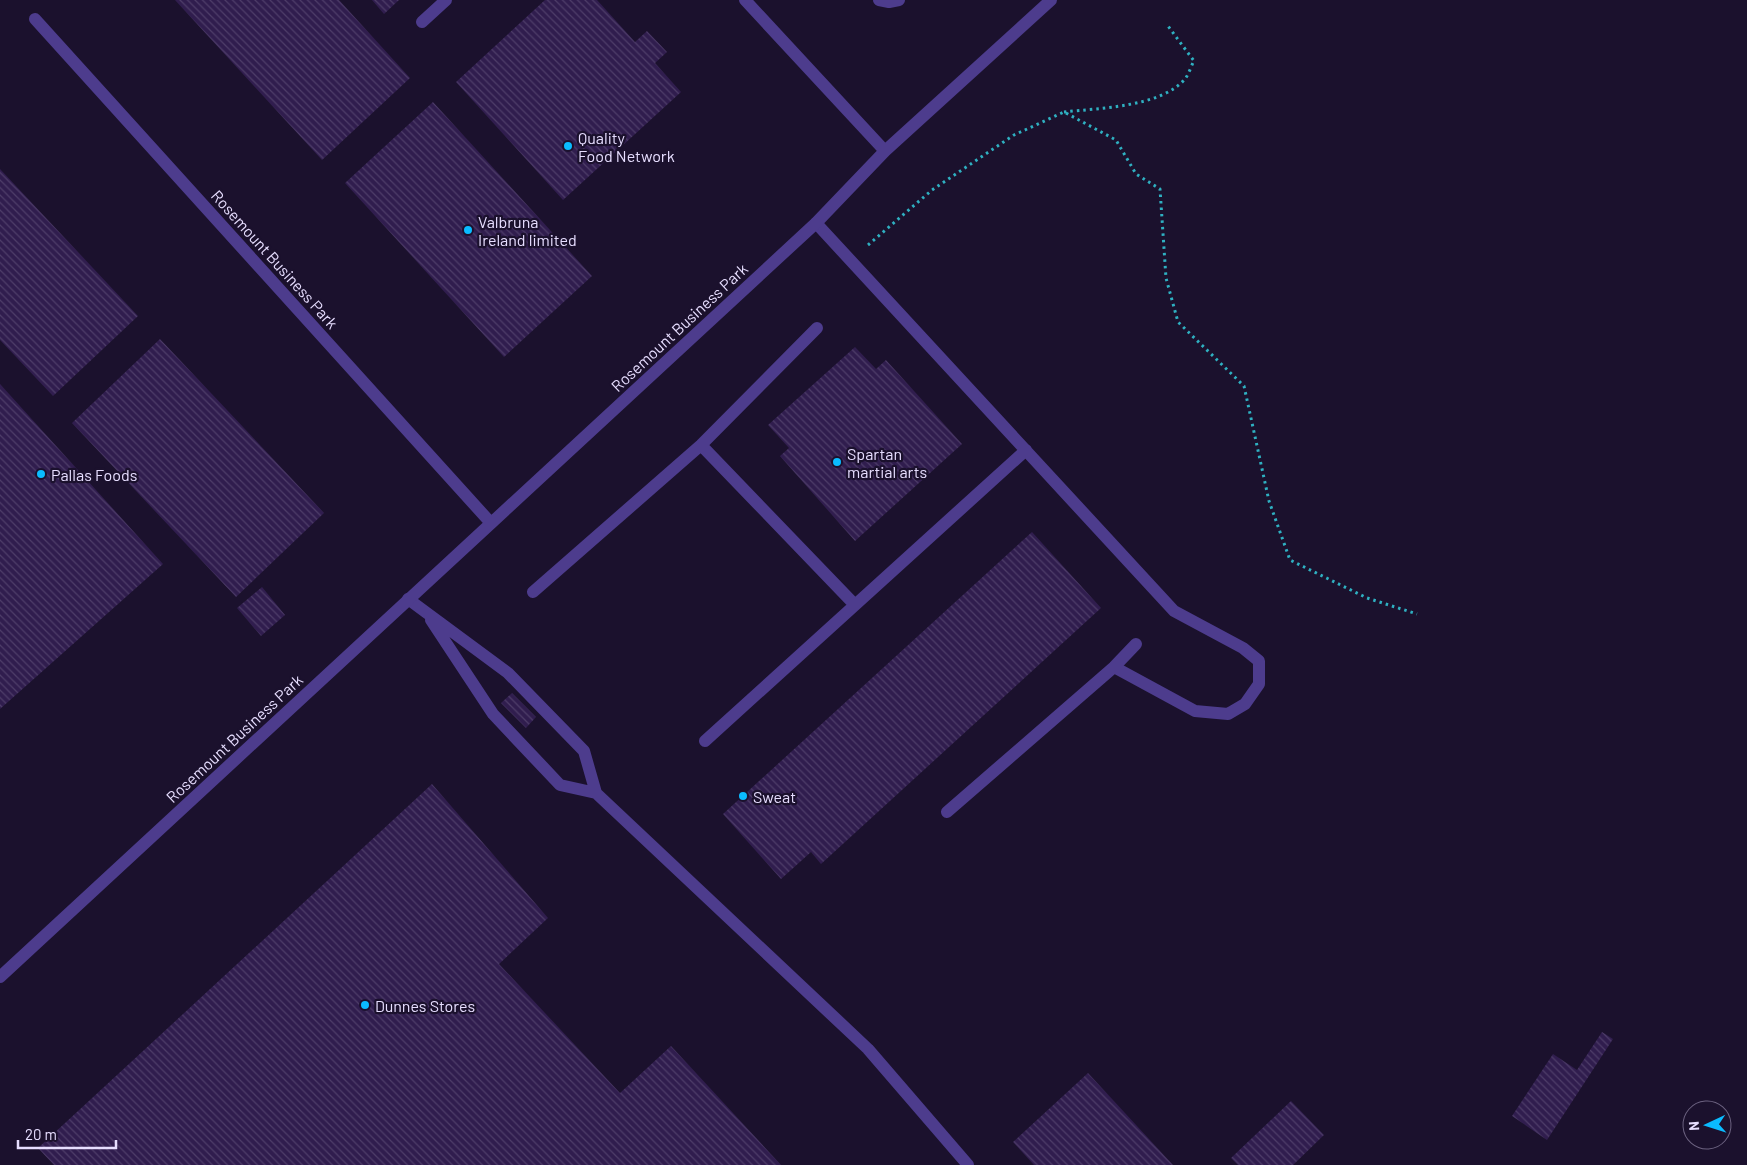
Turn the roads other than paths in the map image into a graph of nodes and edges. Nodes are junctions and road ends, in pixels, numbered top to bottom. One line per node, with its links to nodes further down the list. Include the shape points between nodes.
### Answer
1 (446, 0): 7 (street)
2 (745, 0): 8 (street)
3 (879, 0): 4 (street)
4 (899, 0)
5 (1051, 0): 8 (street, Rosemount Business Park)
6 (35, 19): 13 (street, Rosemount Business Park)
7 (422, 22)
8 (885, 151): 9 (street, Rosemount Business Park)
9 (816, 223): 12 (street); 13 (street, Rosemount Business Park)
10 (817, 328): 11 (street)
11 (701, 445): 14 (street); 16 (street)
12 (1026, 450): 16 (street); 19 (street, via 1174,611 1243,648 1259,662 1259,684 1246,704 1228,714 1195,711)
13 (490, 522): 15 (street, Rosemount Business Park)
14 (533, 592)
15 (408, 598): 17 (street); 23 (street, Rosemount Business Park)
16 (854, 605): 20 (street)
17 (426, 612): 21 (street, via 508,673 584,751); 21 (street, via 493,714 560,786)
18 (1136, 644): 19 (street)
19 (1114, 667): 22 (street)
20 (705, 741)
21 (596, 793): 24 (street, via 868,1049)
22 (948, 812)
23 (0, 977)
24 (968, 1165)

